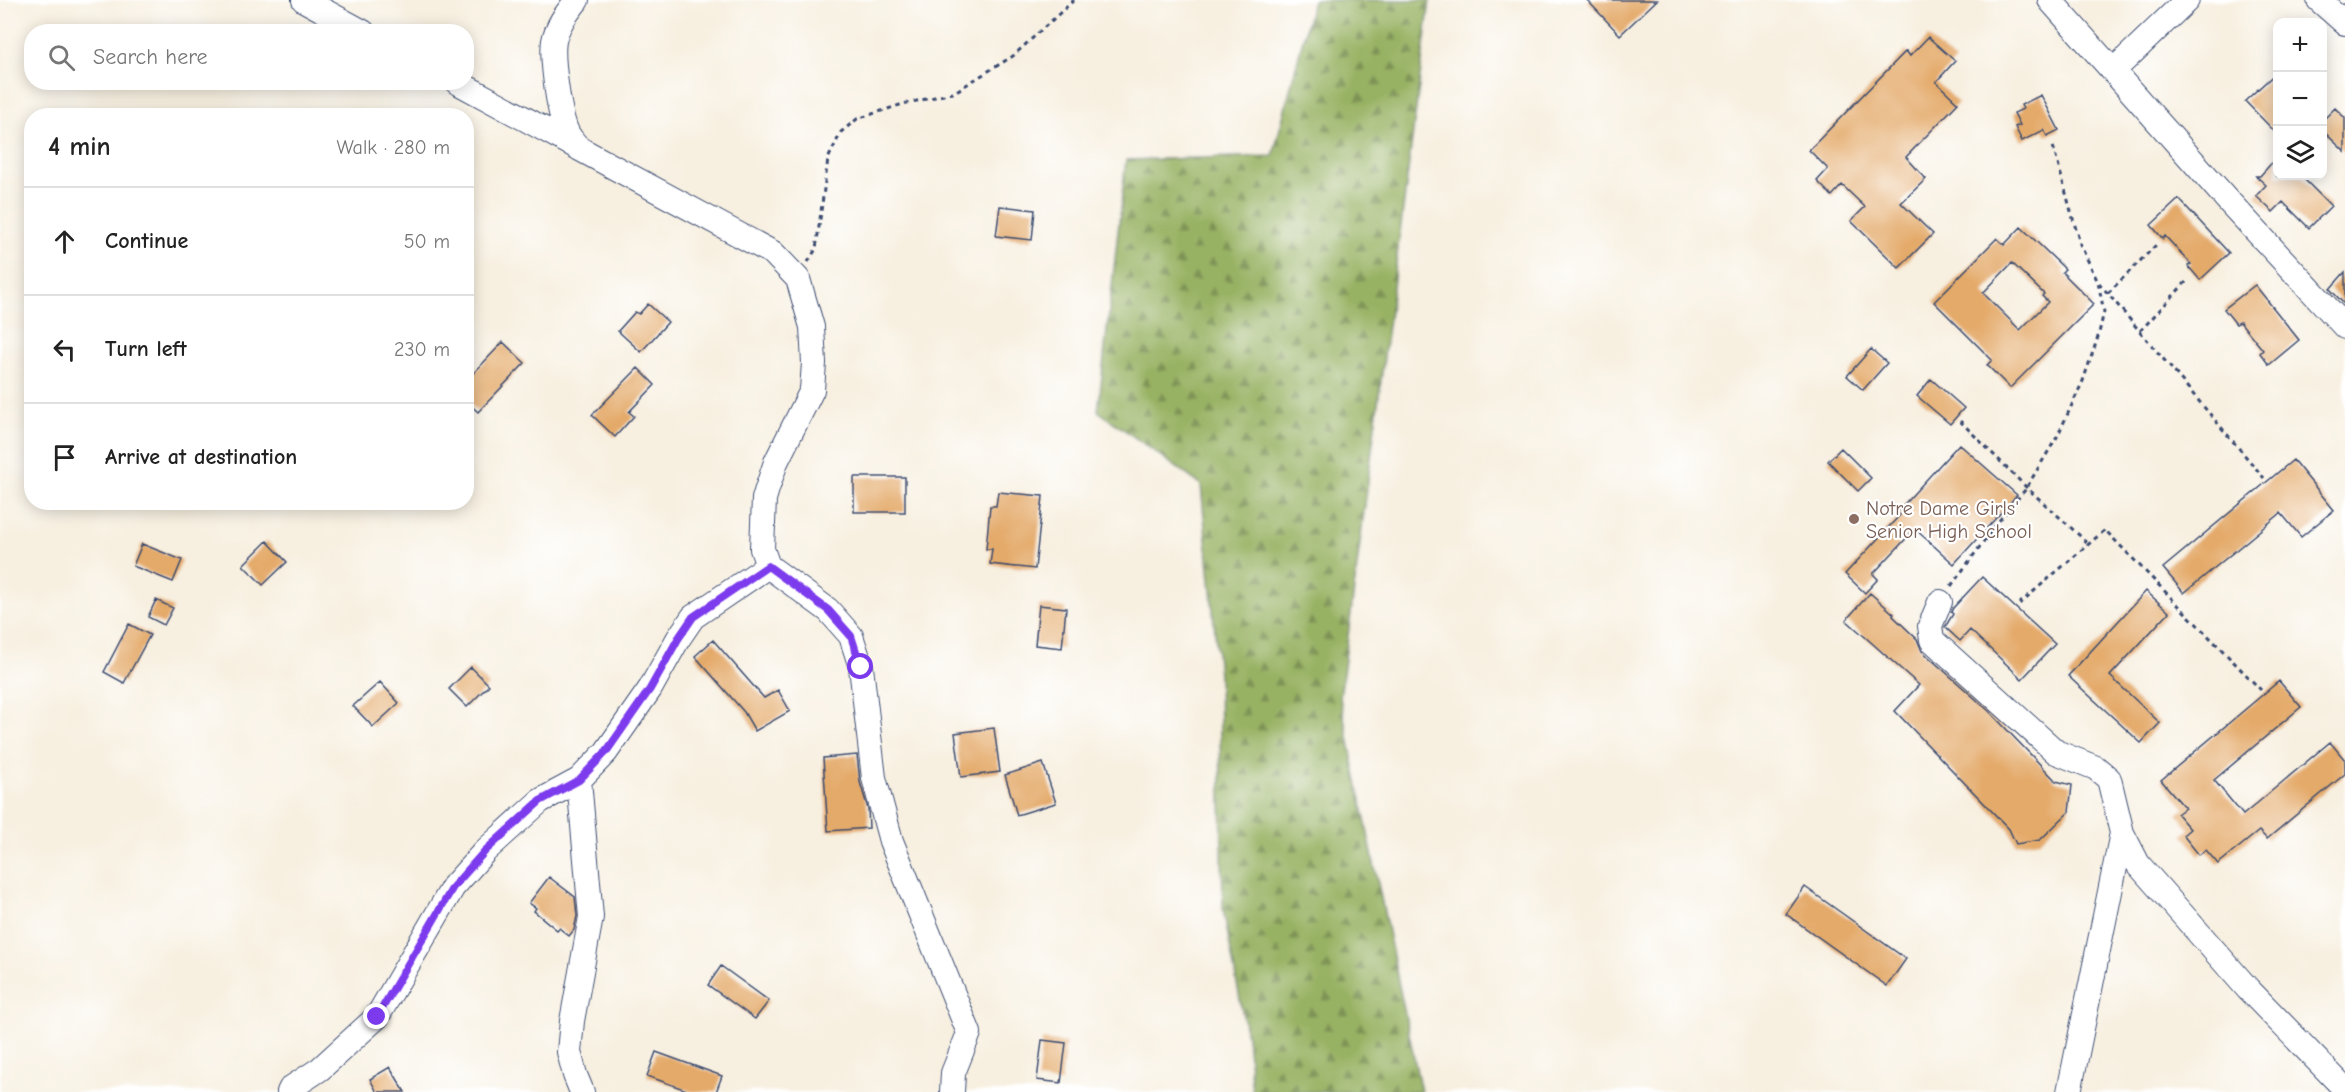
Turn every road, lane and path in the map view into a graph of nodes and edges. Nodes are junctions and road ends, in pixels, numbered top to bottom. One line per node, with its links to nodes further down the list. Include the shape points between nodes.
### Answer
1 (304, 0): 7 (street)
2 (576, 0): 12 (street, via 558,26 553,42 565,128)
3 (1074, 0): 14 (path, via 1013,56 953,93 857,119 841,132 828,159 816,249)
4 (2050, 0): 9 (street)
5 (2187, 0): 9 (street)
6 (2319, 0): 8 (street)
7 (348, 24)
8 (2345, 24)
9 (2113, 71): 18 (street)
10 (472, 90): 12 (street)
11 (2053, 146): 15 (path, via 2080,244)
12 (580, 149): 14 (street, via 773,253)
13 (2157, 244): 17 (path)
14 (798, 279): 24 (street, via 812,327 812,390 776,462 764,499 762,549)
15 (2098, 282): 17 (path); 22 (path, via 2104,312 2098,337 2057,438)
16 (2186, 282): 19 (path)
17 (2108, 293): 19 (path)
18 (2345, 327)
19 (2140, 331): 21 (path)
20 (1960, 421): 22 (path)
21 (2264, 478)
22 (2026, 488): 23 (path); 25 (path)
23 (2088, 543): 26 (path); 27 (path, via 2105,530)
24 (768, 566): 28 (street, via 693,617 606,752); 33 (street, via 828,610 851,636 861,667 874,778 891,841 969,1033 952,1073)
25 (1940, 602): 29 (street, via 1930,626 1932,639 2056,752 2096,768 2109,779)
26 (2019, 604)
27 (2261, 690)
28 (579, 780): 31 (street, via 540,801 485,851 453,887 377,1017); 32 (street, via 591,916 569,1052)
29 (2122, 833): 30 (street, via 2138,864); 34 (street)
30 (2344, 1090)
31 (289, 1092)
32 (582, 1092)
33 (952, 1092)
34 (2069, 1092)

